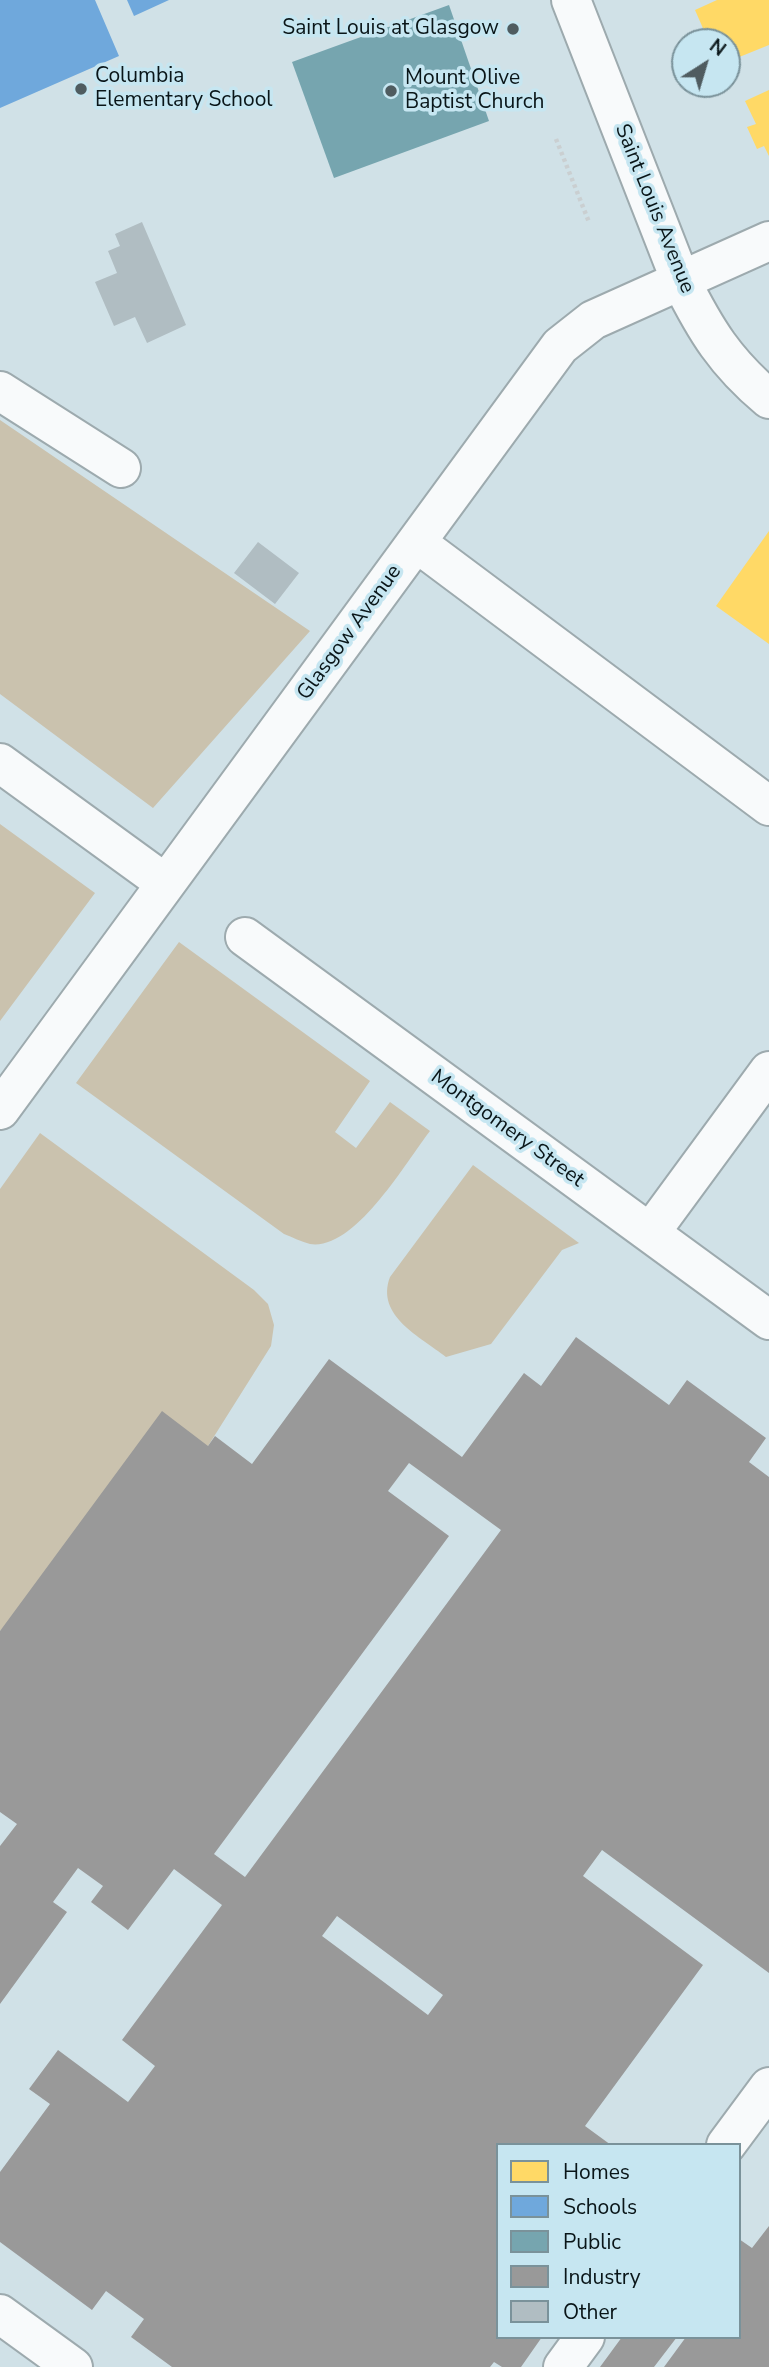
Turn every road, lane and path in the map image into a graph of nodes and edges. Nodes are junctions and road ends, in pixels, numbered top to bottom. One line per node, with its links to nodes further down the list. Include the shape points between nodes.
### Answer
1 (571, 0): 5 (street, Saint Louis Avenue)
2 (556, 139): 3 (path)
3 (589, 222)
4 (769, 241): 5 (street, Glasgow Avenue)
5 (680, 279): 7 (street, Saint Louis Avenue, via 723,356); 9 (street, Glasgow Avenue, via 593,320 560,345)
6 (0, 391): 8 (street)
7 (769, 399)
8 (121, 468)
9 (417, 543): 11 (street); 12 (street, Glasgow Avenue)
10 (0, 763): 12 (street)
11 (769, 806)
12 (165, 883): 15 (street, Glasgow Avenue)
13 (245, 937): 16 (street, Montgomery Street)
14 (769, 1071): 16 (street)
15 (0, 1110)
16 (650, 1233): 17 (street, Montgomery Street)
17 (769, 1320)
18 (769, 2087): 19 (street)
19 (727, 2143)
20 (0, 2314): 22 (street)
21 (584, 2339): 23 (street)
22 (73, 2367)
23 (563, 2367)

